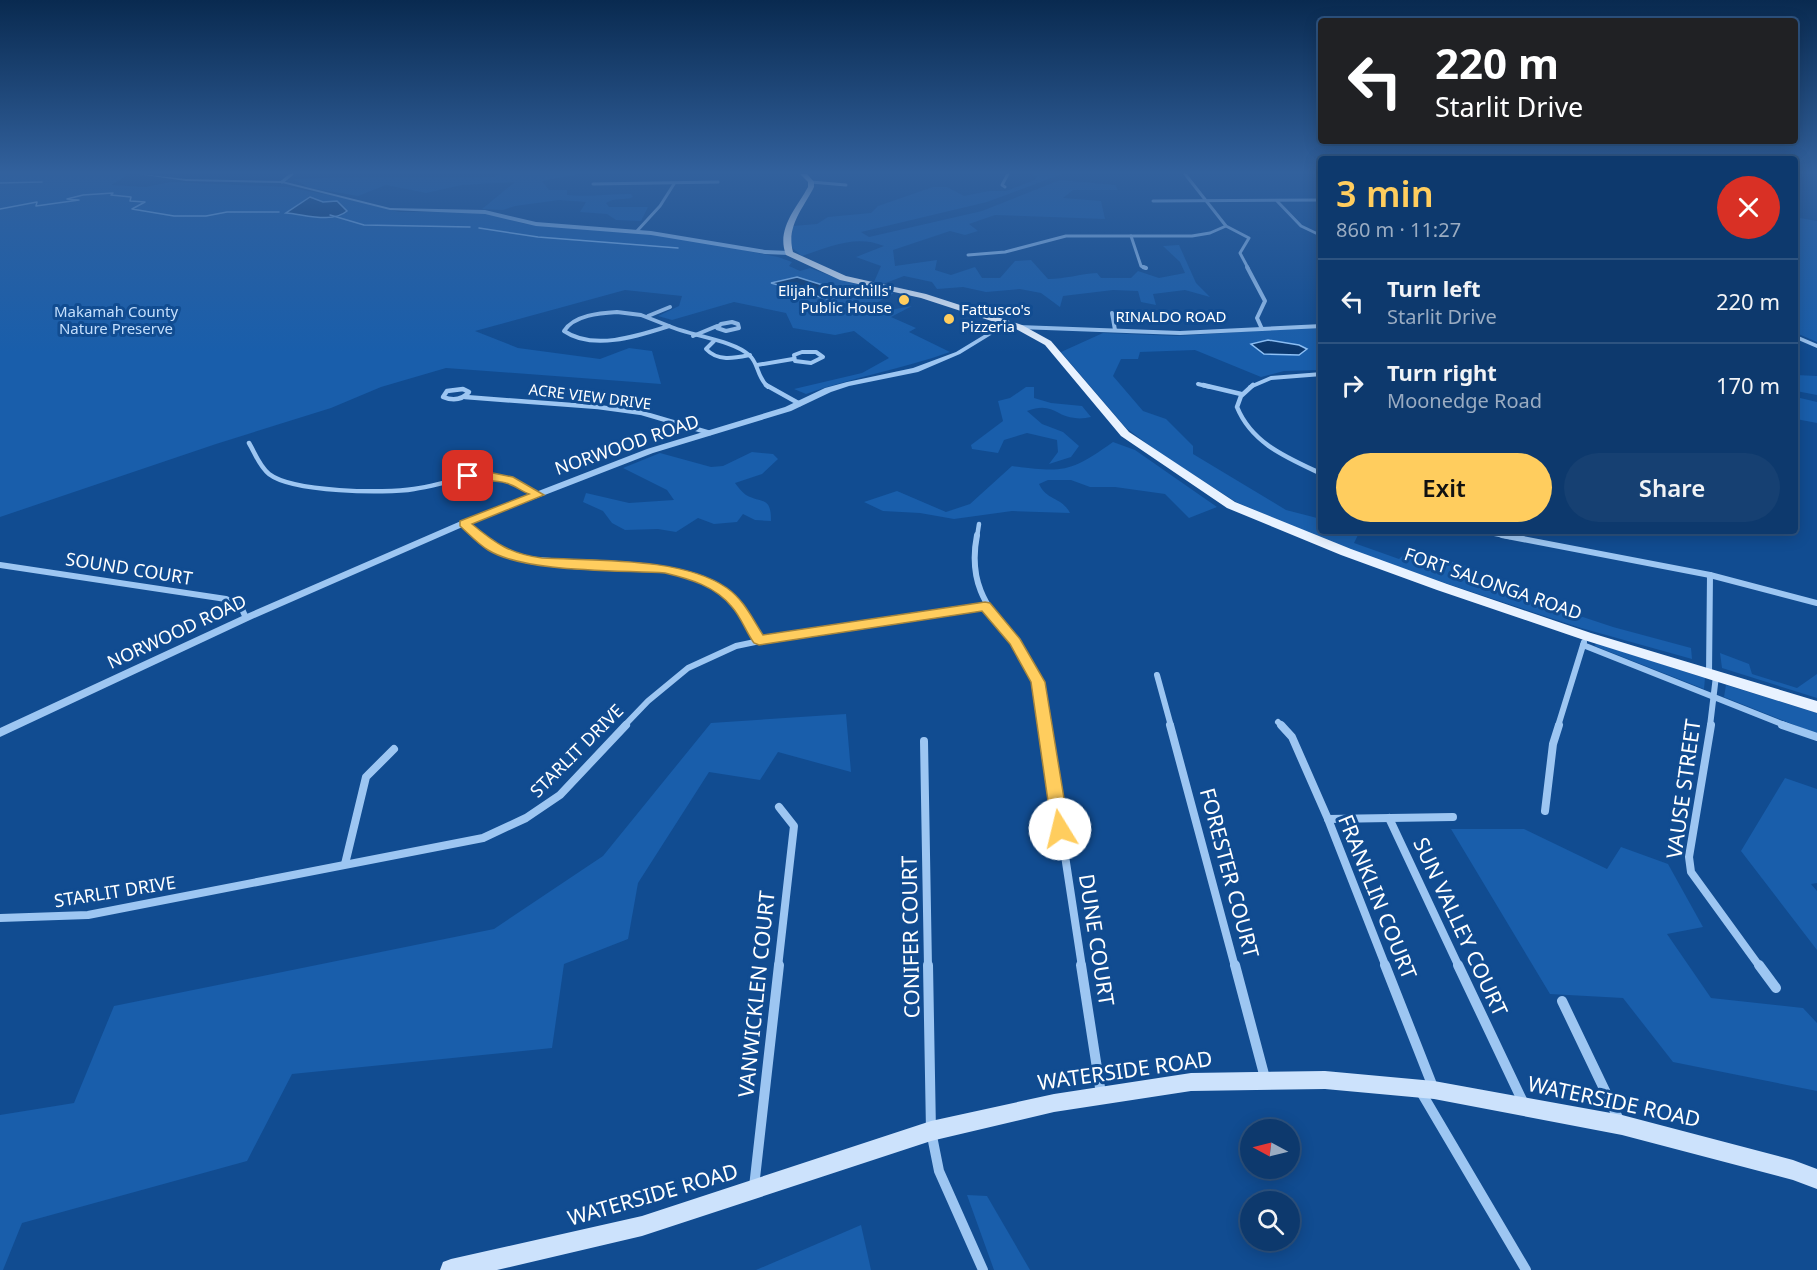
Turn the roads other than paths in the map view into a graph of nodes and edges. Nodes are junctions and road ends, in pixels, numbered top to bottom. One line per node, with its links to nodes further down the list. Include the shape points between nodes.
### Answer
1 (657, 233): 6 (street)
2 (788, 233): 6 (main road)
3 (1205, 233): 5 (street)
4 (1241, 233): 16 (street, via 1249,237 1240,253 1265,301 1257,318)
5 (1131, 236): 7 (street, via 1076,235 992,256); 8 (street, via 1141,266)
6 (789, 253): 12 (main road, FORT SALONGA ROAD, via 843,278 923,296)
7 (968, 255)
8 (1146, 268)
9 (670, 307): 11 (street)
10 (1112, 313): 17 (street)
11 (648, 316): 13 (street); 13 (street, via 627,312 594,315 572,323 564,331 577,338 609,340)
12 (1013, 325): 17 (street, RINALDO ROAD); 29 (street, NORWOOD ROAD, via 915,370 828,390); 43 (main road, FORT SALONGA ROAD, via 1048,343 1125,434 1231,505)
13 (670, 326): 18 (street)
14 (717, 326): 14 (street, via 732,322 740,326 726,331); 18 (street)
15 (1318, 326): 16 (street, RINALDO ROAD)
16 (1262, 329): 17 (street, RINALDO ROAD, via 1188,333)
17 (1115, 330)
18 (693, 336): 20 (street)
19 (1798, 338): 21 (street)
20 (714, 341): 22 (street, via 738,347); 22 (street, via 706,349 715,356)
21 (1817, 346)
22 (750, 355): 24 (street)
23 (793, 359): 23 (street, via 797,353 807,351 823,357 811,363); 24 (street)
24 (757, 365): 29 (street, via 761,380)
25 (1318, 374): 27 (street, via 1269,378)
26 (1198, 384): 27 (street)
27 (1241, 394): 32 (street, via 1237,407 1245,426 1264,442)
28 (465, 397): 28 (street, ACRE VIEW DRIVE, via 469,392 463,389 443,395 452,400); 30 (street, ACRE VIEW DRIVE, via 642,413)
29 (800, 404): 30 (street, NORWOOD ROAD)
30 (710, 433): 33 (street, NORWOOD ROAD, via 650,451)
31 (249, 443): 33 (street, via 266,471 287,482 394,492 468,476 488,476 509,480)
32 (1318, 472)
33 (538, 495): 34 (street, NORWOOD ROAD)
34 (464, 523): 41 (street, NORWOOD ROAD); 42 (street, via 492,548 522,559 665,569 708,582 738,605)
35 (979, 524): 40 (street, DUNE COURT, via 974,569)
36 (1507, 534): 38 (street)
37 (0, 565): 41 (street, SOUND COURT, via 225,599 241,607)
38 (1710, 575): 39 (street); 45 (street, VAUSE STREET)
39 (1817, 603)
40 (985, 606): 42 (street, STARLIT DRIVE); 64 (street, DUNE COURT, via 1016,642 1038,682)
41 (246, 618): 49 (street, NORWOOD ROAD)
42 (759, 640): 58 (street, STARLIT DRIVE, via 709,657 668,682 568,787 516,824 483,838)
43 (1585, 640): 45 (main road, FORT SALONGA ROAD); 46 (street, FORT SALONGA ROAD); 54 (street, via 1553,744)
44 (1157, 675): 62 (street, FORESTER COURT)
45 (1713, 675): 46 (street, VAUSE STREET); 47 (main road, FORT SALONGA ROAD)
46 (1715, 698): 50 (street, FORT SALONGA ROAD); 60 (street, VAUSE STREET, via 1689,856 1691,872)
47 (1817, 707)
48 (1278, 722): 57 (street, FRANKLIN COURT, via 1293,737)
49 (0, 733)
50 (1817, 737)
51 (924, 741): 67 (street, CONIFER COURT)
52 (394, 750): 58 (street, via 366,777)
53 (779, 807): 69 (street, VANWICKLEN COURT, via 794,826)
54 (1545, 811)
55 (1453, 817): 56 (street)
56 (1389, 818): 57 (street); 65 (street, SUN VALLEY COURT)
57 (1328, 819): 63 (street, FRANKLIN COURT)
58 (345, 864): 59 (street, STARLIT DRIVE, via 88,915)
59 (0, 918)
60 (1776, 988)
61 (1562, 1000): 66 (street)
62 (1266, 1081): 63 (main road, WATERSIDE ROAD, via 1325,1080); 64 (main road, WATERSIDE ROAD, via 1191,1082)
63 (1426, 1089): 65 (main road, WATERSIDE ROAD); 72 (street, FRANKLIN COURT)
64 (1101, 1095): 67 (main road, WATERSIDE ROAD)
65 (1526, 1107): 66 (main road, WATERSIDE ROAD)
66 (1622, 1125): 68 (main road, WATERSIDE ROAD, via 1782,1166)
67 (931, 1131): 69 (main road, WATERSIDE ROAD); 71 (street, CONIFER COURT, via 939,1171)
68 (1817, 1179)
69 (754, 1190): 70 (main road, WATERSIDE ROAD, via 622,1231)
70 (451, 1270)
71 (983, 1270)
72 (1526, 1270)

